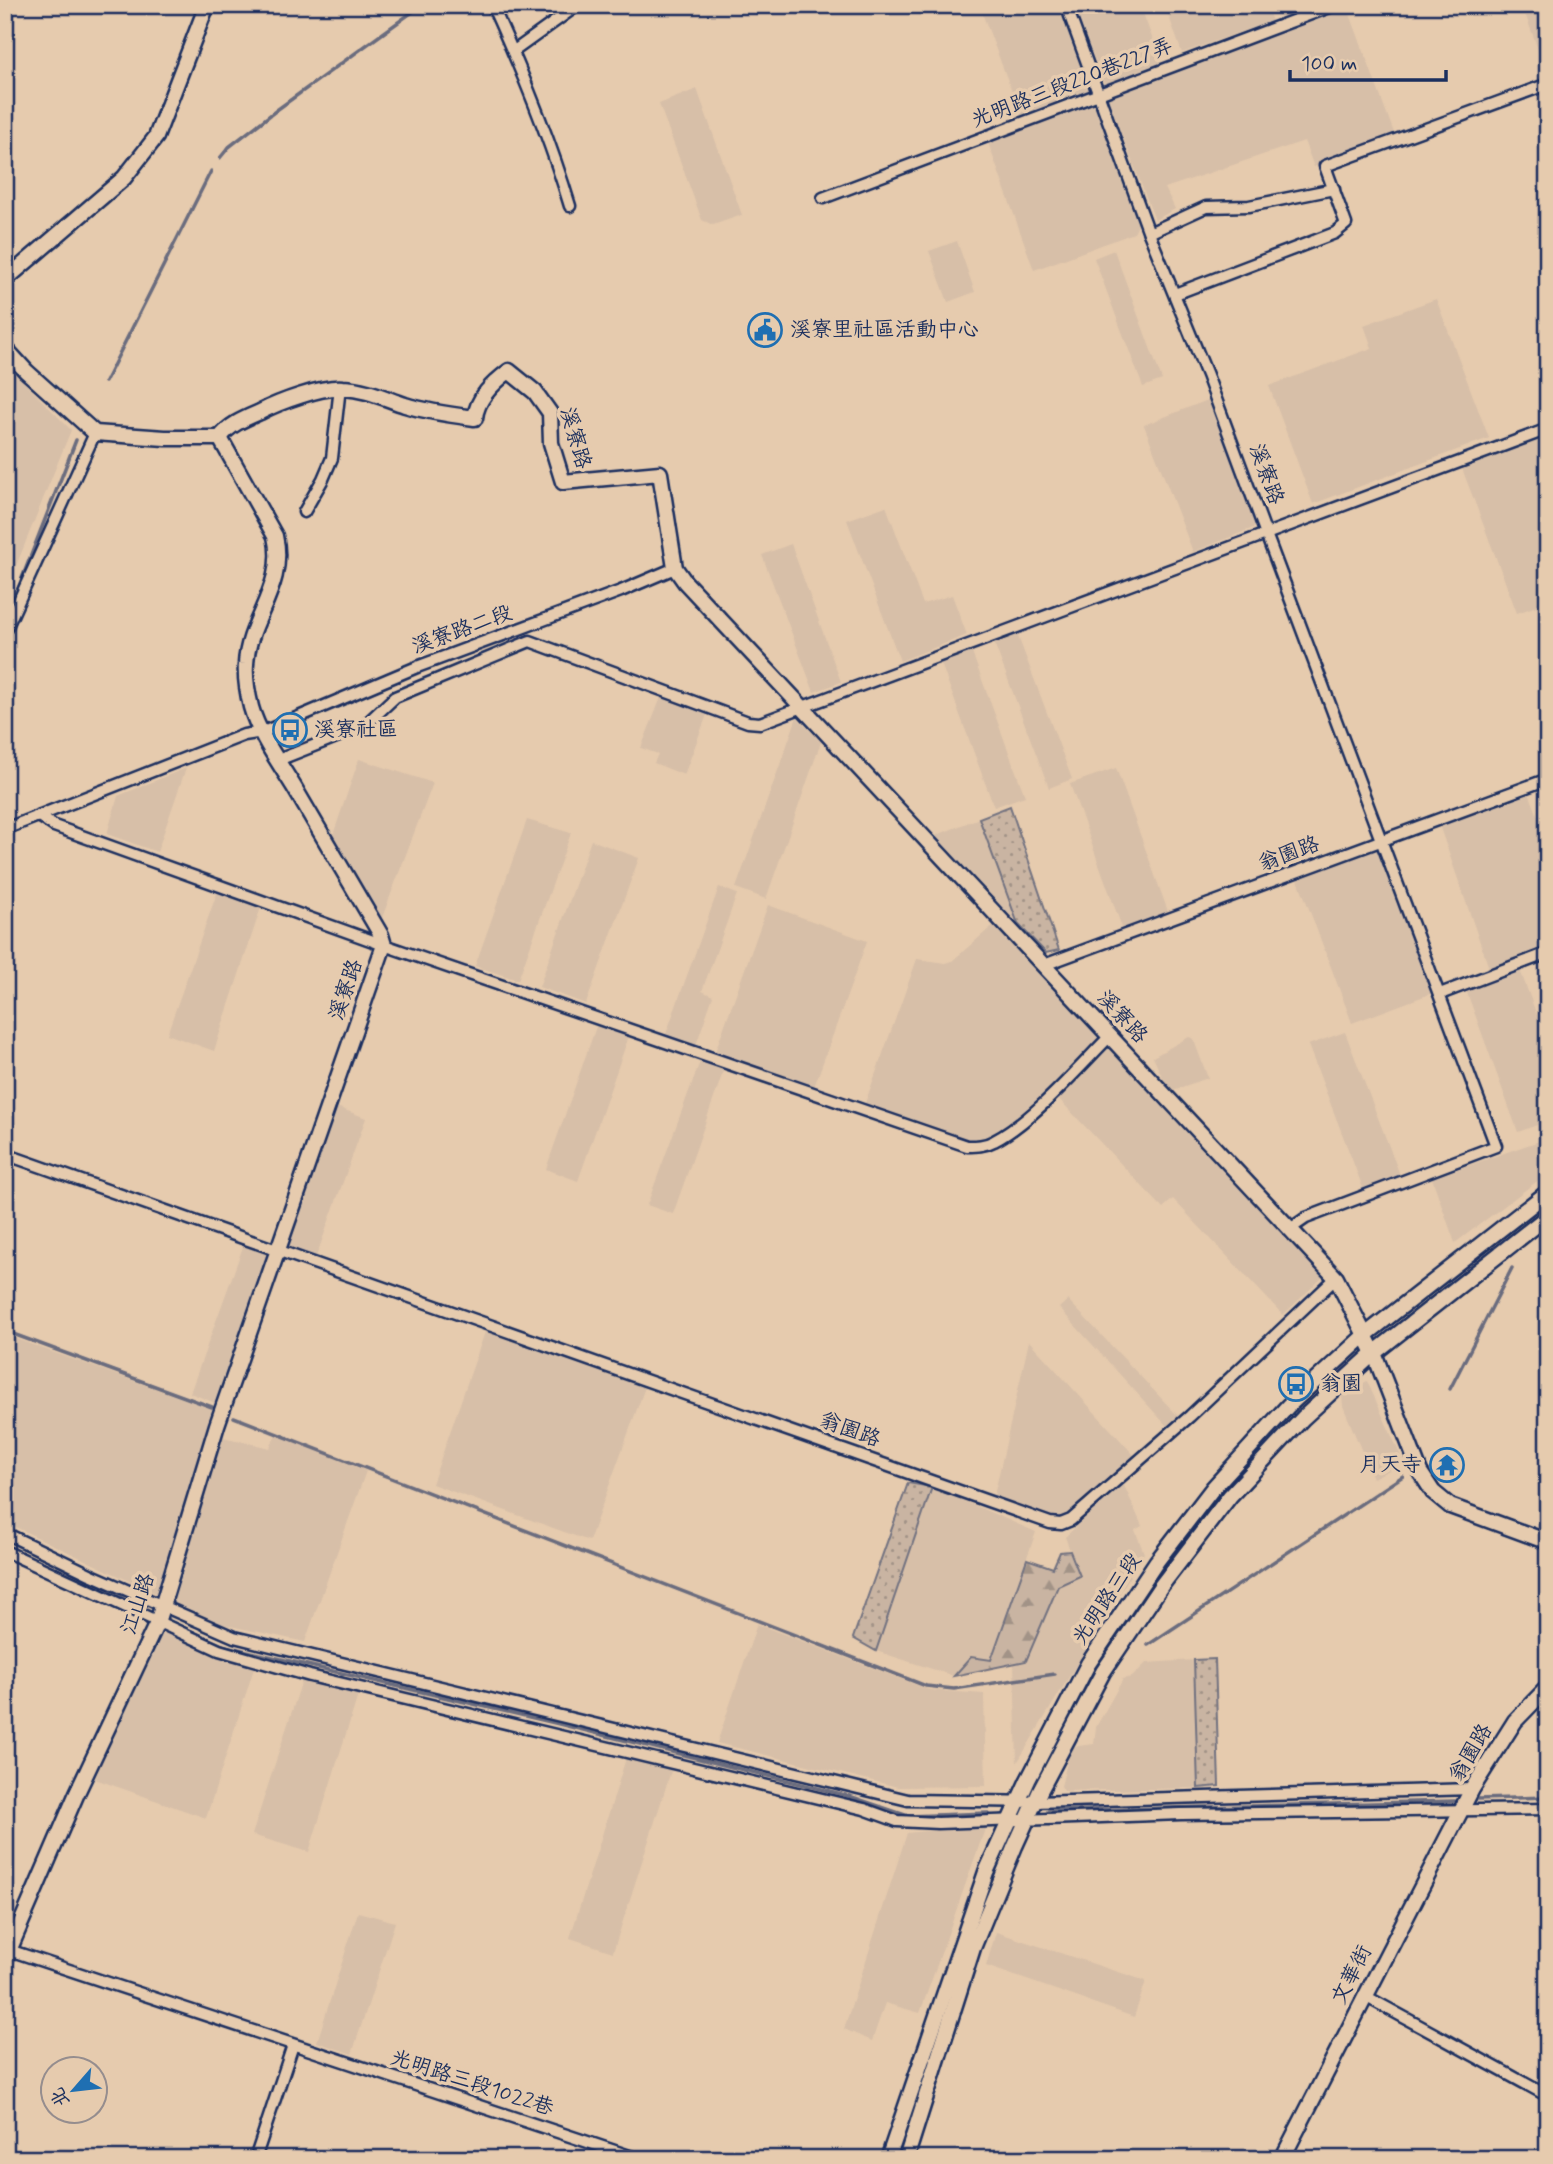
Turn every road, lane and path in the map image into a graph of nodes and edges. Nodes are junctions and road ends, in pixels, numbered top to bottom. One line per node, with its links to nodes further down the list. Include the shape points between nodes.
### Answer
1 (207, 5): 13 (street, via 156,137 124,178)
2 (492, 5): 6 (street)
3 (578, 5): 6 (street)
4 (1066, 5): 8 (street, 溪寮路)
5 (1335, 5): 8 (street, 光明路三段220巷227弄)
6 (514, 51): 11 (street)
7 (1548, 84): 9 (street, via 1325,166)
8 (1098, 94): 10 (street, 光明路三段220巷227弄); 12 (street, 溪寮路)
9 (1334, 189): 12 (street, via 1249,206 1206,207); 14 (street, via 1346,224 1335,233)
10 (823, 198)
11 (570, 205)
12 (1149, 233): 14 (street, 溪寮路)
13 (5, 280)
14 (1175, 294): 21 (street, 溪寮路)
15 (5, 348): 18 (street)
16 (340, 387): 19 (street, 溪寮路, via 265,409 224,431); 20 (street, via 332,458); 22 (street, 溪寮路, via 370,391 428,411 475,418 476,405 509,371 535,392 550,413 551,443 563,482 660,473)
17 (1548, 429): 21 (street)
18 (95, 433): 19 (street); 23 (street)
19 (220, 438): 25 (street, 溪寮路, via 278,546 273,584 249,643 246,666 252,708)
20 (304, 512)
21 (1266, 534): 24 (street, 溪寮路); 30 (street)
22 (675, 568): 24 (street, 溪寮路); 25 (street, 溪寮路二段)
23 (5, 631)
24 (803, 709): 26 (street, 溪寮路, via 760,723 748,722 530,641 395,697 364,726); 33 (street, 溪寮路)
25 (263, 732): 26 (street, 溪寮路); 28 (street, 溪寮路二段, via 244,735)
26 (278, 760): 31 (street, 溪寮路)
27 (1548, 779): 30 (street, 翁園路)
28 (38, 816): 29 (street, 溪寮路二段); 31 (street, via 54,826)
29 (5, 829)
30 (1383, 842): 33 (street, 翁園路); 34 (street)
31 (384, 945): 35 (street, via 967,1146 994,1141 1016,1125); 40 (street, 溪寮路)
32 (1548, 953): 34 (street)
33 (1044, 965): 35 (street, 溪寮路)
34 (1440, 994): 39 (street, via 1496,1146 1306,1217)
35 (1111, 1035): 39 (street, 溪寮路)
36 (5, 1154): 40 (street)
37 (1546, 1196): 42 (street, 光明路三段)
38 (1548, 1216): 43 (street, 光明路三段)
39 (1290, 1228): 41 (street, 溪寮路)
40 (277, 1249): 41 (street, 翁園路, via 1062,1524 1190,1416); 47 (street, 江山路)
41 (1336, 1278): 42 (street, 溪寮路)
42 (1364, 1336): 43 (street, 溪寮路); 51 (street, 光明路三段, via 1248,1448 1157,1561 1088,1664)
43 (1374, 1353): 45 (street, via 1420,1472 1433,1492 1450,1506); 52 (street, 光明路三段, via 1303,1418 1230,1496 1161,1586 1103,1672)
44 (5, 1533): 47 (street)
45 (1548, 1542)
46 (5, 1551): 48 (street)
47 (162, 1606): 48 (street, 江山路); 51 (street, via 234,1637 908,1800)
48 (157, 1623): 56 (street, via 219,1650 310,1676 897,1821); 57 (street, 江山路)
49 (1548, 1687): 50 (street, 翁園路, via 1515,1721)
50 (1472, 1789): 52 (street); 54 (street, 翁園路)
51 (1017, 1802): 52 (street); 56 (street, 光明路三段)
52 (1035, 1802): 55 (street, 光明路三段)
53 (1548, 1809): 54 (street, 翁園路)
54 (1462, 1811): 55 (street); 58 (street, 文華街)
55 (1027, 1820): 56 (street); 64 (street, 光明路三段, via 972,1948)
56 (1009, 1821): 63 (street, 光明路三段, via 986,1872)
57 (7, 1953): 59 (street, 光明路三段1022巷)
58 (1365, 1996): 60 (street); 65 (street, 文華街)
59 (293, 2045): 61 (street); 62 (street, 光明路三段1022巷)
60 (1548, 2096)
61 (255, 2159)
62 (639, 2159)
63 (888, 2159)
64 (906, 2159)
65 (1282, 2159)

